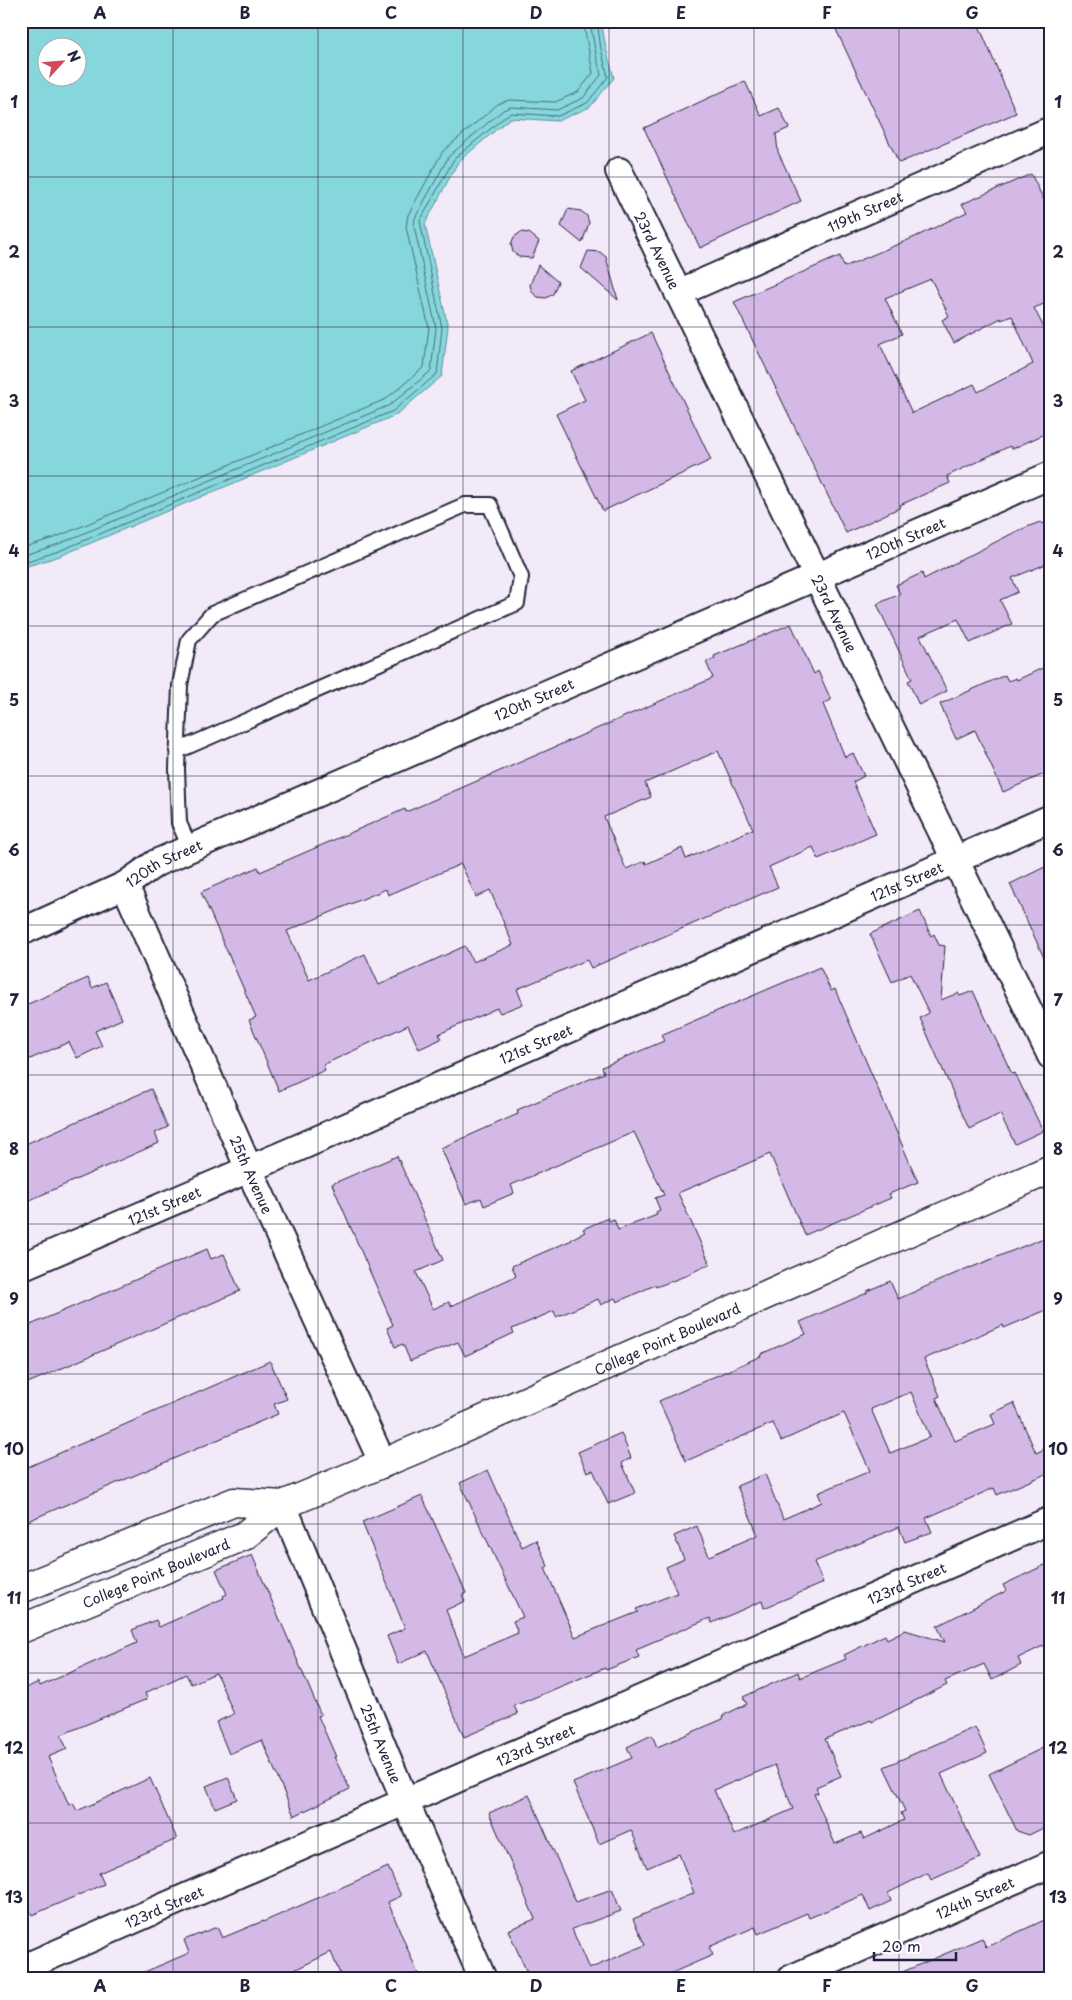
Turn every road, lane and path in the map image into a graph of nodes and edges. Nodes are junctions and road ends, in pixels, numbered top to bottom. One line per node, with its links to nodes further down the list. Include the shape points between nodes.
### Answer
1 (1051, 130): 3 (street, 119th Street)
2 (619, 171): 3 (street, 23rd Avenue)
3 (678, 293): 5 (street, 23rd Avenue)
4 (1051, 475): 5 (street, 120th Street)
5 (817, 577): 8 (street, 120th Street); 9 (street, 23rd Avenue)
6 (177, 751): 6 (lane, via 180,685 189,640 212,614 465,506 490,505 521,577 517,603); 8 (lane, via 179,823)
7 (1051, 818): 9 (street, 121st Street)
8 (190, 848): 10 (street, 120th Street, via 156,863)
9 (955, 860): 12 (street, 23rd Avenue); 13 (street, 121st Street)
10 (125, 885): 11 (street, 120th Street); 13 (street, 25th Avenue)
11 (21, 932)
12 (1051, 1056)
13 (249, 1169): 15 (street, 121st Street); 16 (street, 25th Avenue)
14 (1051, 1169): 16 (street, College Point Boulevard)
15 (21, 1267)
16 (383, 1464): 17 (street, College Point Boulevard)
17 (283, 1505): 19 (street, College Point Boulevard, via 234,1502); 20 (street, College Point Boulevard, via 244,1536); 21 (street, 25th Avenue)
18 (1051, 1520): 21 (street, 123rd Street)
19 (21, 1589)
20 (21, 1629)
21 (406, 1803): 23 (street, 123rd Street); 24 (street, 25th Avenue)
22 (1051, 1864): 25 (street, 124th Street)
23 (21, 1969)
24 (483, 1979)
25 (790, 1979)

